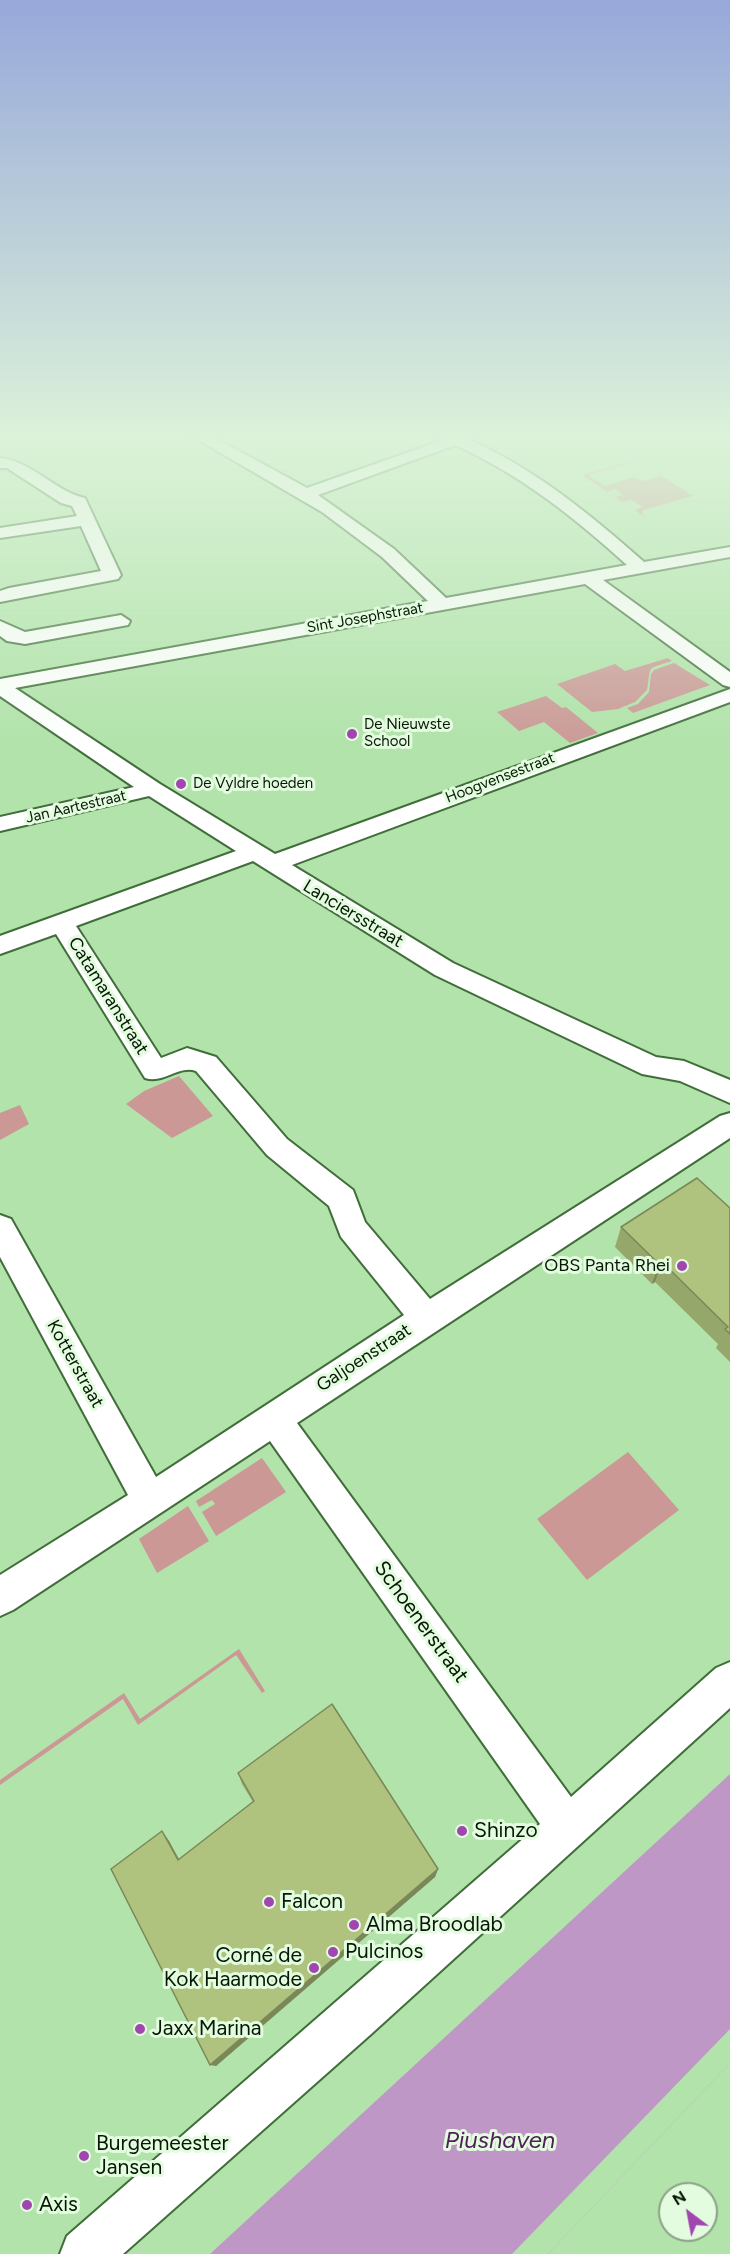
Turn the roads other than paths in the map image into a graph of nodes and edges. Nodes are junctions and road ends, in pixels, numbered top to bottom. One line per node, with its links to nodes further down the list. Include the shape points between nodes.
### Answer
1 (96, 540): 7 (street, via 112,575)
2 (371, 540): 8 (street)
3 (610, 540): 5 (street)
4 (730, 552): 5 (street, Sint Josephstraat)
5 (640, 568): 6 (street, Sint Josephstraat)
6 (588, 578): 8 (street, Sint Josephstraat); 11 (street)
7 (0, 597)
8 (442, 604): 12 (street, Sint Josephstraat)
9 (121, 621): 10 (street, via 25,638 14,637)
10 (0, 627)
11 (730, 681)
12 (0, 686): 14 (street, Lanciersstraat)
13 (730, 695): 16 (street, Hoogvensestraat)
14 (152, 789): 15 (street, Jan Aartestraat); 16 (street, Lanciersstraat)
15 (0, 824)
16 (262, 858): 17 (street, Hoogvensestraat); 19 (street, Lanciersstraat, via 444,969 652,1067 684,1071)
17 (61, 922): 18 (street, Hoogvensestraat); 22 (street, Catamaranstraat, via 155,1071 188,1058 206,1064 277,1147 342,1199 352,1228)
18 (0, 945)
19 (730, 1092)
20 (730, 1124): 22 (street, Galjoenstraat)
21 (0, 1228): 24 (street, Kotterstraat)
22 (426, 1318): 23 (street, Galjoenstraat)
23 (273, 1419): 24 (street, Galjoenstraat); 27 (street, Schoenerstraat)
24 (150, 1501): 25 (street, Galjoenstraat)
25 (0, 1597)
26 (730, 1682): 27 (street)
27 (567, 1826): 28 (street)
28 (85, 2254)

